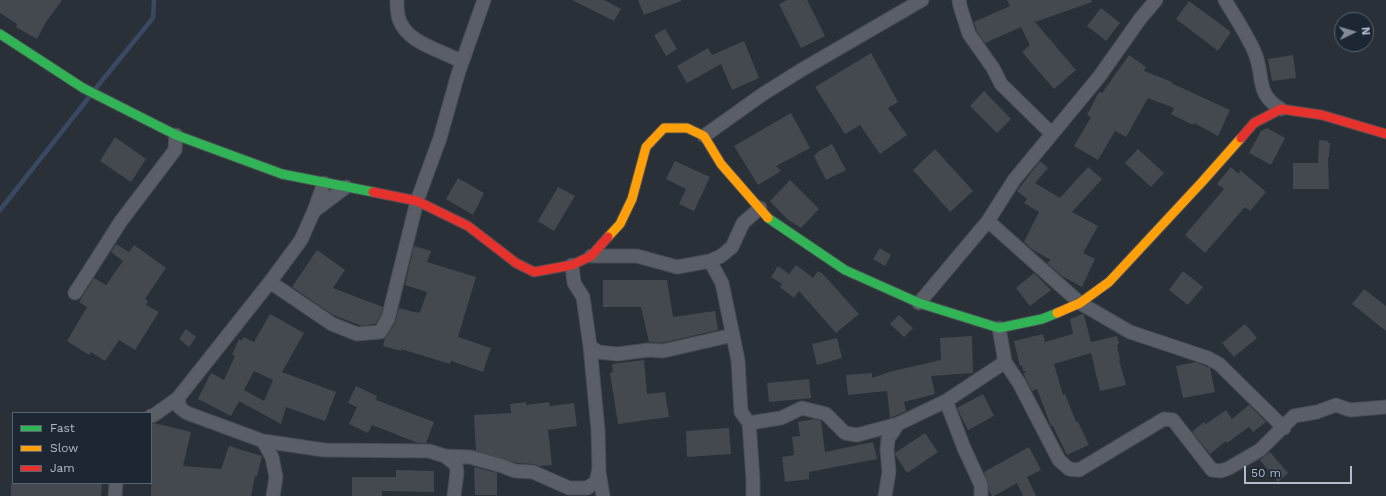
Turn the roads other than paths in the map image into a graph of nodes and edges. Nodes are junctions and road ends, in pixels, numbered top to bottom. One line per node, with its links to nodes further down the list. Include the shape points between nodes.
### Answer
1 (396, 0): 8 (street, via 399,19 409,35)
2 (484, 0): 8 (street)
3 (922, 0): 13 (street, via 770,90)
4 (959, 0): 10 (street, via 969,34 994,68 1001,84)
5 (1156, 0): 10 (street, via 1099,77)
6 (1225, 0): 9 (street, via 1254,52 1263,92 1272,104)
7 (0, 34): 12 (street, via 83,88)
8 (462, 62): 16 (street, via 440,138)
9 (1281, 109): 11 (street, via 1322,115); 26 (street, via 1254,124 1109,282)
10 (1052, 134): 19 (street, via 1014,180)
11 (1386, 134)
12 (176, 135): 14 (street, via 282,174); 24 (street, via 174,150 120,221)
13 (704, 136): 17 (street, via 721,164); 20 (street, via 687,128 664,128 646,147 632,199 620,224)
14 (319, 182): 15 (street); 18 (street)
15 (346, 187): 16 (street); 18 (street)
16 (417, 201): 22 (street, via 468,226 516,263 534,272); 23 (street, via 388,319 380,332 357,334 332,324)
17 (760, 208): 21 (street, via 743,223 732,247); 25 (street, via 769,219 845,270)
18 (314, 211): 23 (street, via 301,240)
19 (988, 222): 25 (street); 26 (street)
20 (591, 256): 21 (street, via 637,256 677,267); 22 (street)
21 (710, 261): 28 (street, via 722,283)
22 (572, 265): 29 (street, via 574,283 584,297)
23 (270, 282): 31 (street)
24 (75, 293)
25 (919, 303): 27 (street)
26 (1080, 303): 27 (street, via 1042,319); 37 (street, via 1130,332 1219,364)
27 (999, 328): 30 (street)
28 (733, 335): 29 (street, via 663,351 618,354 598,352); 35 (street, via 738,360 741,412)
29 (590, 346): 40 (street, via 598,430)
30 (1005, 362): 32 (street); 37 (street, via 1019,383 1059,460 1069,469 1078,470 1164,419 1174,420 1212,470 1221,471 1260,450)
31 (178, 398): 34 (street); 38 (street, via 180,408 187,413)
32 (946, 401): 36 (street); 48 (street, via 981,485)
33 (1386, 407): 37 (street, via 1350,410 1336,405 1294,416)
34 (152, 416)
35 (749, 423): 36 (street, via 781,418 802,408 826,414 845,433 857,435); 46 (street)
36 (898, 424): 47 (street, via 888,439 889,472)
37 (1284, 428)
38 (263, 441): 39 (street, via 324,450 429,451); 43 (street, via 272,457 276,477)
39 (446, 456): 40 (street, via 470,458 515,472 533,472 569,488 587,488 596,482); 44 (street, via 456,465)
40 (598, 471): 45 (street)
41 (116, 484): 42 (street)
42 (115, 496)
43 (273, 496)
44 (454, 496)
45 (604, 496)
46 (752, 496)
47 (885, 496)
48 (981, 496)

